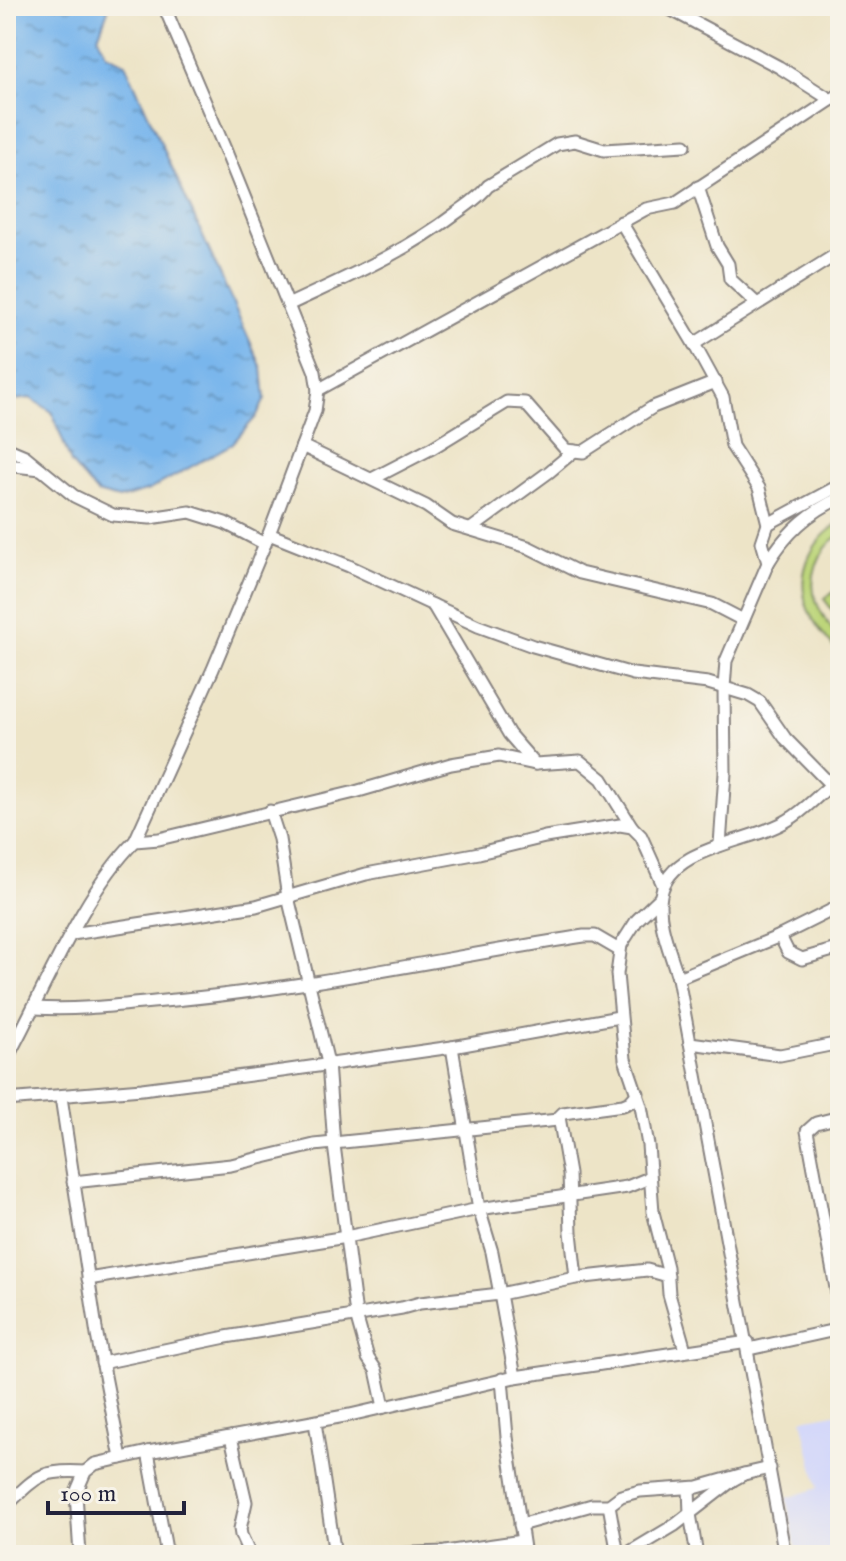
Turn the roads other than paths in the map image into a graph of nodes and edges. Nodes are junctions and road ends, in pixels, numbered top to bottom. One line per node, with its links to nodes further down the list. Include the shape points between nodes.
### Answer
1 (164, 6): 9 (street)
2 (664, 6): 3 (street)
3 (835, 97): 5 (street)
4 (685, 145): 9 (street, via 604,150 575,141 557,144 488,186 413,244)
5 (698, 187): 6 (street, via 675,203); 8 (street, via 730,279)
6 (621, 222): 10 (street); 12 (street)
7 (840, 252): 8 (street)
8 (756, 303): 10 (street)
9 (288, 305): 12 (street)
10 (694, 344): 11 (street)
11 (716, 382): 15 (street, via 653,407 583,452); 21 (street, via 732,446 759,488)
12 (318, 390): 13 (street)
13 (302, 446): 18 (street); 23 (street)
14 (6, 448): 17 (street)
15 (574, 451): 18 (street, via 566,450 525,403 507,402); 22 (street)
16 (6, 465): 17 (street)
17 (41, 469): 23 (street, via 74,496 113,515 150,518 190,512)
18 (372, 479): 22 (street, via 452,524)
19 (840, 485): 21 (street)
20 (840, 498): 24 (street, via 786,536)
21 (768, 524): 24 (street, via 762,542)
22 (471, 529): 26 (street, via 528,547 580,573 712,604)
23 (267, 539): 25 (street, via 349,566); 33 (street)
24 (768, 563): 26 (street)
25 (433, 605): 27 (street, via 577,660); 28 (street, via 509,734)
26 (743, 620): 27 (street, via 726,661)
27 (724, 688): 29 (street, via 760,702 785,738); 34 (street)
28 (535, 764): 31 (street, via 499,756 451,764); 32 (street, via 580,761 602,779)
29 (831, 785): 30 (street); 34 (street, via 788,821)
30 (840, 797)
31 (270, 811): 33 (street); 36 (street)
32 (632, 827): 35 (street); 36 (street, via 598,828 422,862)
33 (135, 841): 39 (street, via 116,860)
34 (720, 845): 35 (street, via 675,870)
35 (663, 885): 37 (street)
36 (288, 897): 39 (street, via 205,916); 44 (street)
37 (660, 898): 42 (street, via 637,920); 43 (street)
38 (840, 906): 40 (street)
39 (72, 934): 45 (street)
40 (780, 936): 41 (street, via 784,947 802,959); 43 (street)
41 (840, 948)
42 (619, 950): 44 (street, via 595,936 584,936); 46 (street)
43 (678, 978): 47 (street)
44 (311, 983): 45 (street, via 83,1009); 51 (street)
45 (35, 1008): 50 (street)
46 (619, 1017): 49 (street); 52 (street, via 625,1059)
47 (690, 1043): 48 (street, via 780,1055); 71 (street)
48 (840, 1043)
49 (452, 1047): 51 (street); 57 (street)
50 (6, 1060)
51 (328, 1063): 53 (street); 58 (street)
52 (638, 1093): 56 (street, via 623,1105 563,1113); 59 (street)
53 (61, 1097): 54 (street); 60 (street)
54 (6, 1100)
55 (840, 1117): 68 (street, via 810,1126 807,1137)
56 (558, 1120): 57 (street); 61 (street)
57 (465, 1131): 58 (street); 62 (street)
58 (334, 1145): 60 (street, via 292,1148 231,1165); 63 (street)
59 (649, 1178): 61 (street, via 627,1187); 64 (street)
60 (73, 1182): 66 (street)
61 (571, 1195): 62 (street); 65 (street)
62 (479, 1209): 63 (street); 67 (street)
63 (346, 1237): 66 (street); 69 (street)
64 (668, 1276): 65 (street, via 647,1270); 72 (street)
65 (576, 1278): 67 (street)
66 (88, 1279): 73 (street)
67 (500, 1294): 69 (street); 74 (street)
68 (840, 1310)
69 (356, 1315): 73 (street); 75 (street)
70 (840, 1329): 71 (street)
71 (748, 1345): 72 (street); 80 (street)
72 (685, 1350): 74 (street)
73 (102, 1363): 79 (street)
74 (508, 1378): 75 (street); 87 (street)
75 (384, 1407): 76 (street)
76 (315, 1422): 77 (street); 92 (street)
77 (231, 1437): 78 (street); 91 (street, via 246,1502 241,1535)
78 (148, 1452): 79 (street); 90 (street)
79 (121, 1458): 81 (street)
80 (770, 1468): 82 (street); 98 (street)
81 (85, 1472): 85 (street, via 45,1473); 89 (street, via 75,1505)
82 (744, 1474): 83 (street); 86 (street)
83 (689, 1488): 84 (street, via 640,1491); 86 (street)
84 (609, 1505): 87 (street); 95 (street)
85 (6, 1506)
86 (690, 1514): 96 (street); 97 (street)
87 (520, 1525): 88 (street)
88 (522, 1541): 93 (street, via 445,1552); 94 (street)
89 (80, 1555)
90 (167, 1555)
91 (250, 1555)
92 (335, 1555)
93 (360, 1555)
94 (525, 1555)
95 (618, 1555)
96 (625, 1555)
97 (697, 1555)
98 (785, 1555)

